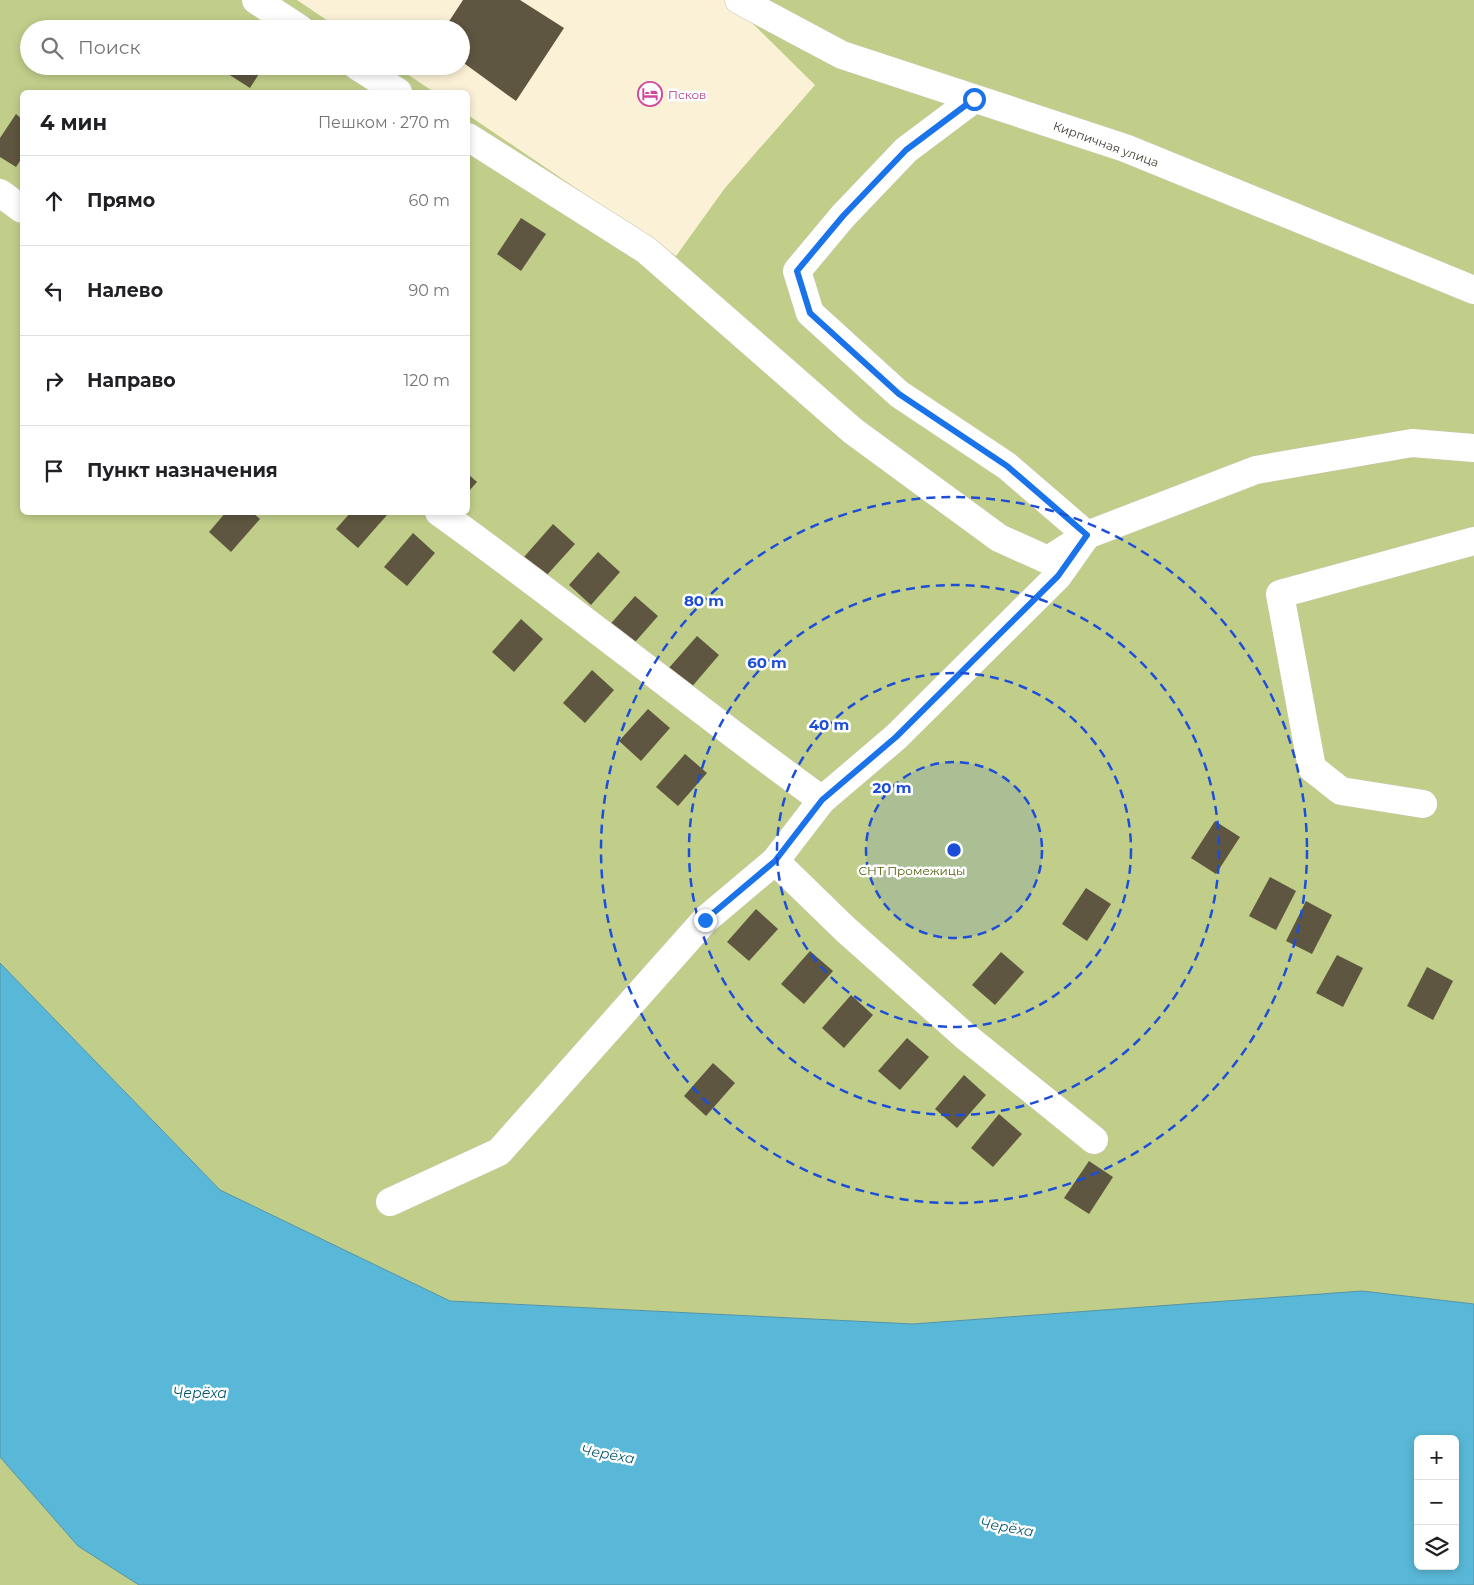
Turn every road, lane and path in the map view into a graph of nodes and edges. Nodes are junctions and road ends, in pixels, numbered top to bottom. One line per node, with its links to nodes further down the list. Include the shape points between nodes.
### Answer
1 (256, 0): 3 (street)
2 (739, 0): 6 (street, Кирпичная улица, via 842,55)
3 (286, 20)
4 (372, 75): 5 (street)
5 (395, 90)
6 (974, 99): 10 (street, Кирпичная улица, via 1125,148); 13 (street, via 906,150 843,216 797,271 810,313 892,388 1007,466)
7 (470, 138): 13 (street, via 646,250 853,431 999,538 1048,560)
8 (0, 193): 9 (street)
9 (20, 208)
10 (1474, 290)
11 (1474, 448): 13 (street, via 1412,443 1256,470)
12 (443, 515): 15 (street, via 730,734)
13 (1087, 535): 15 (street, via 1058,576 896,737)
14 (1474, 541): 16 (street, via 1280,594 1312,768 1341,791)
15 (822, 800): 17 (street)
16 (1422, 804)
17 (775, 861): 18 (street, via 845,929 965,1036); 19 (street, via 705,920 498,1152)
18 (1094, 1140)
19 (390, 1202)

